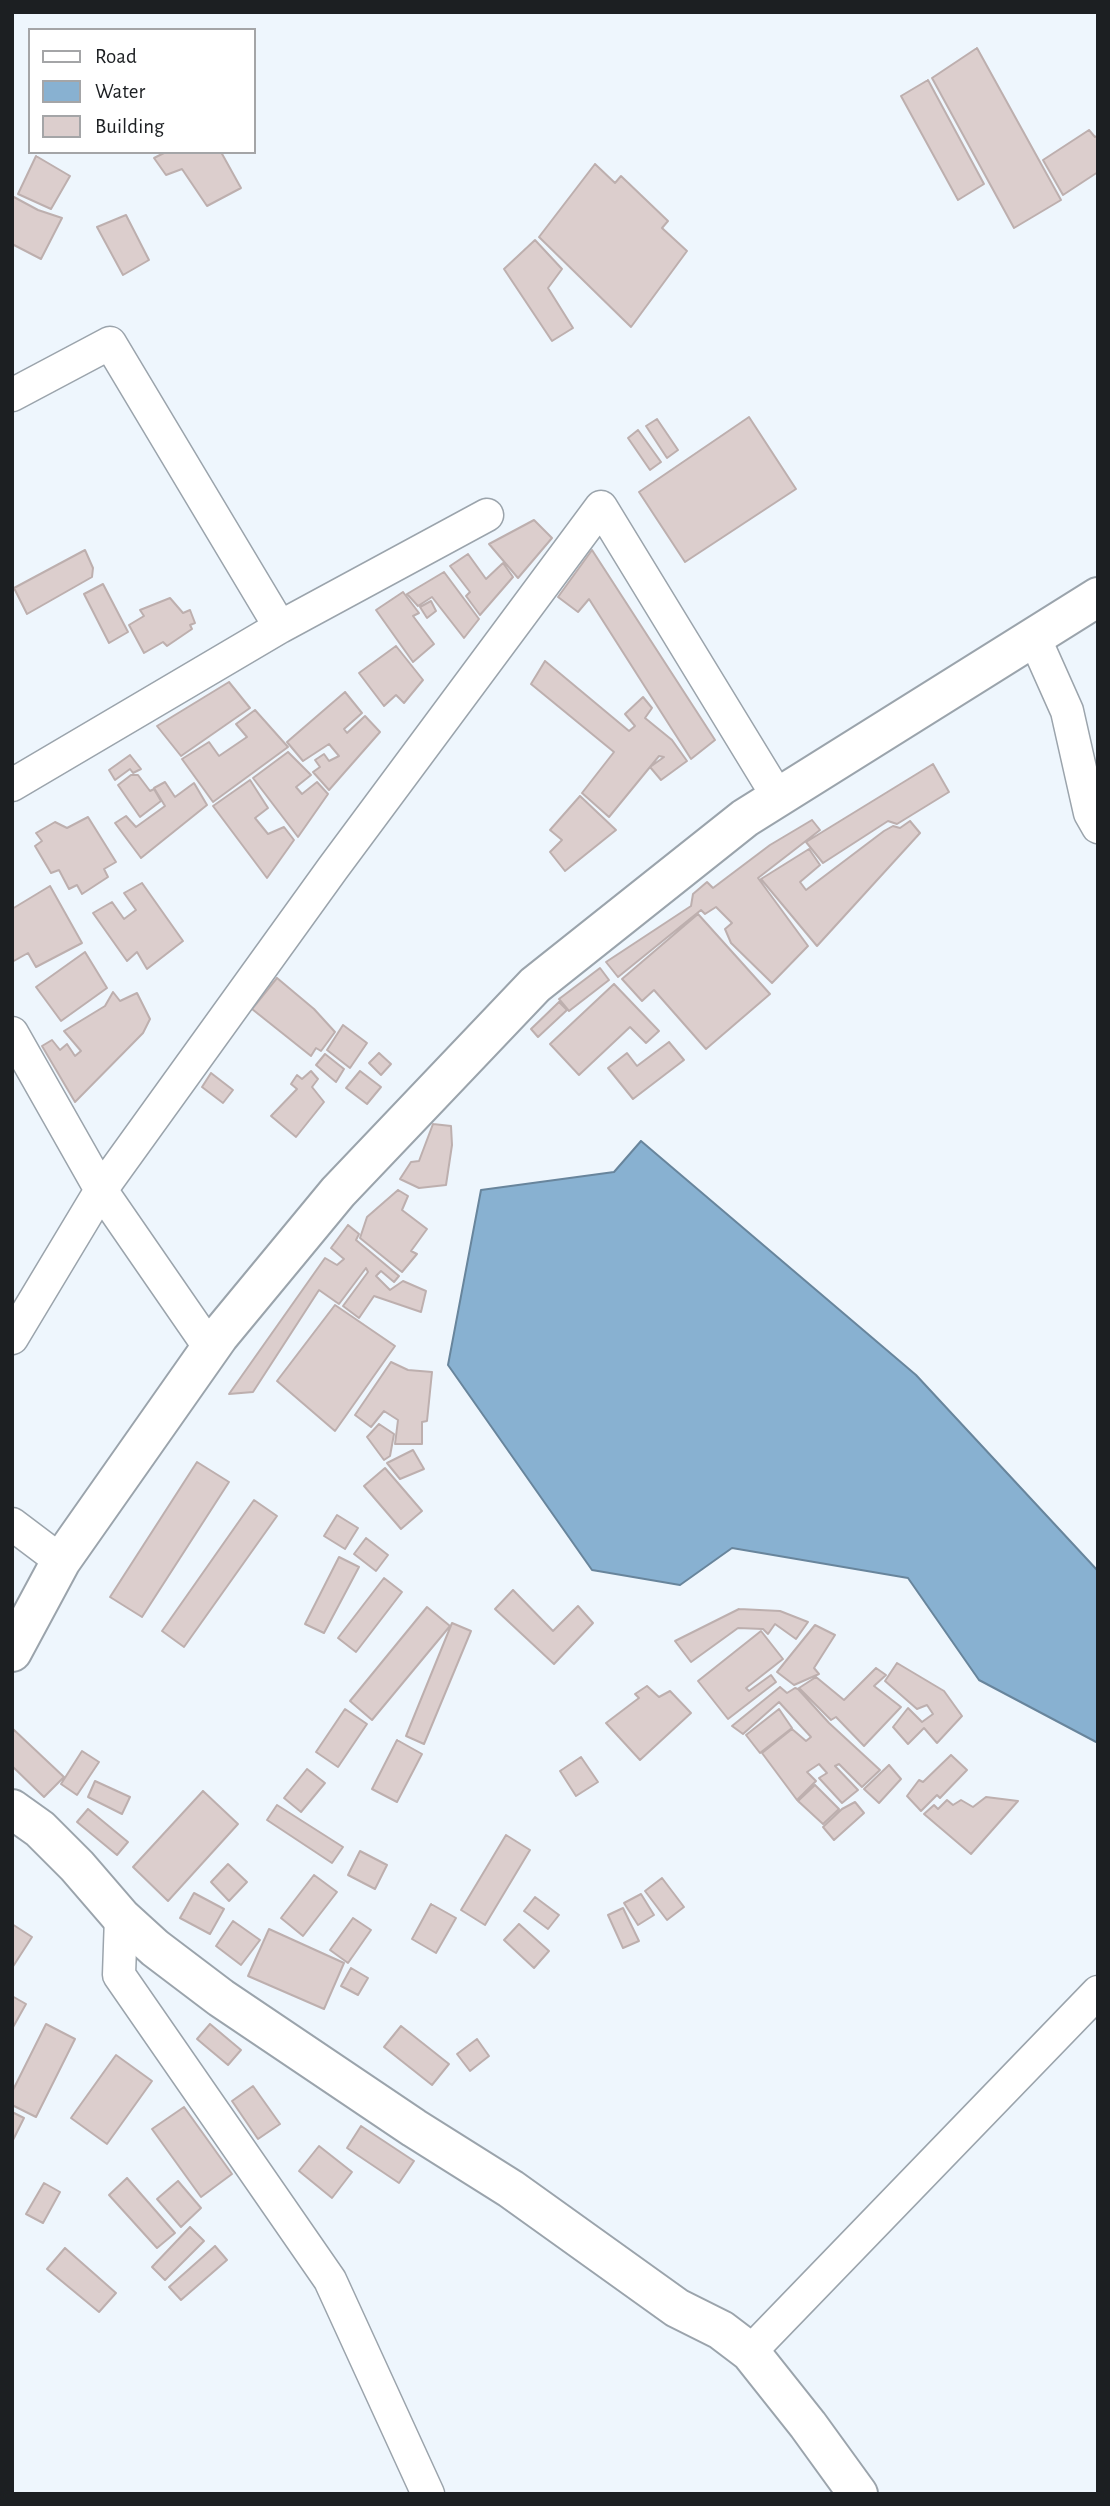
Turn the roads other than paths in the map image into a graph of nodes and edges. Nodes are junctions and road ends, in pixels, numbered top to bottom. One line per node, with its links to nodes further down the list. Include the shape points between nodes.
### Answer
1 (12, 395): 4 (street, via 110,343)
2 (487, 515): 4 (street)
3 (1098, 597): 5 (main road)
4 (280, 627): 6 (street)
5 (1034, 637): 7 (main road); 8 (street, via 1067,711 1090,813)
6 (12, 785)
7 (778, 797): 10 (street, via 601,507); 12 (main road, via 745,818 535,985 338,1192)
8 (1098, 827)
9 (12, 1033): 10 (street)
10 (101, 1190): 11 (street); 12 (street)
11 (12, 1338)
12 (211, 1348): 14 (main road)
13 (12, 1524): 14 (street)
14 (61, 1561): 15 (main road)
15 (12, 1652)
16 (12, 1810): 17 (main road, via 40,1829)
17 (121, 1917): 19 (main road, via 221,1998 512,2189 677,2308 721,2330); 20 (street, via 118,1975 330,2280)
18 (1098, 1992): 19 (street)
19 (750, 2353): 21 (main road)
20 (428, 2494)
21 (858, 2494)

